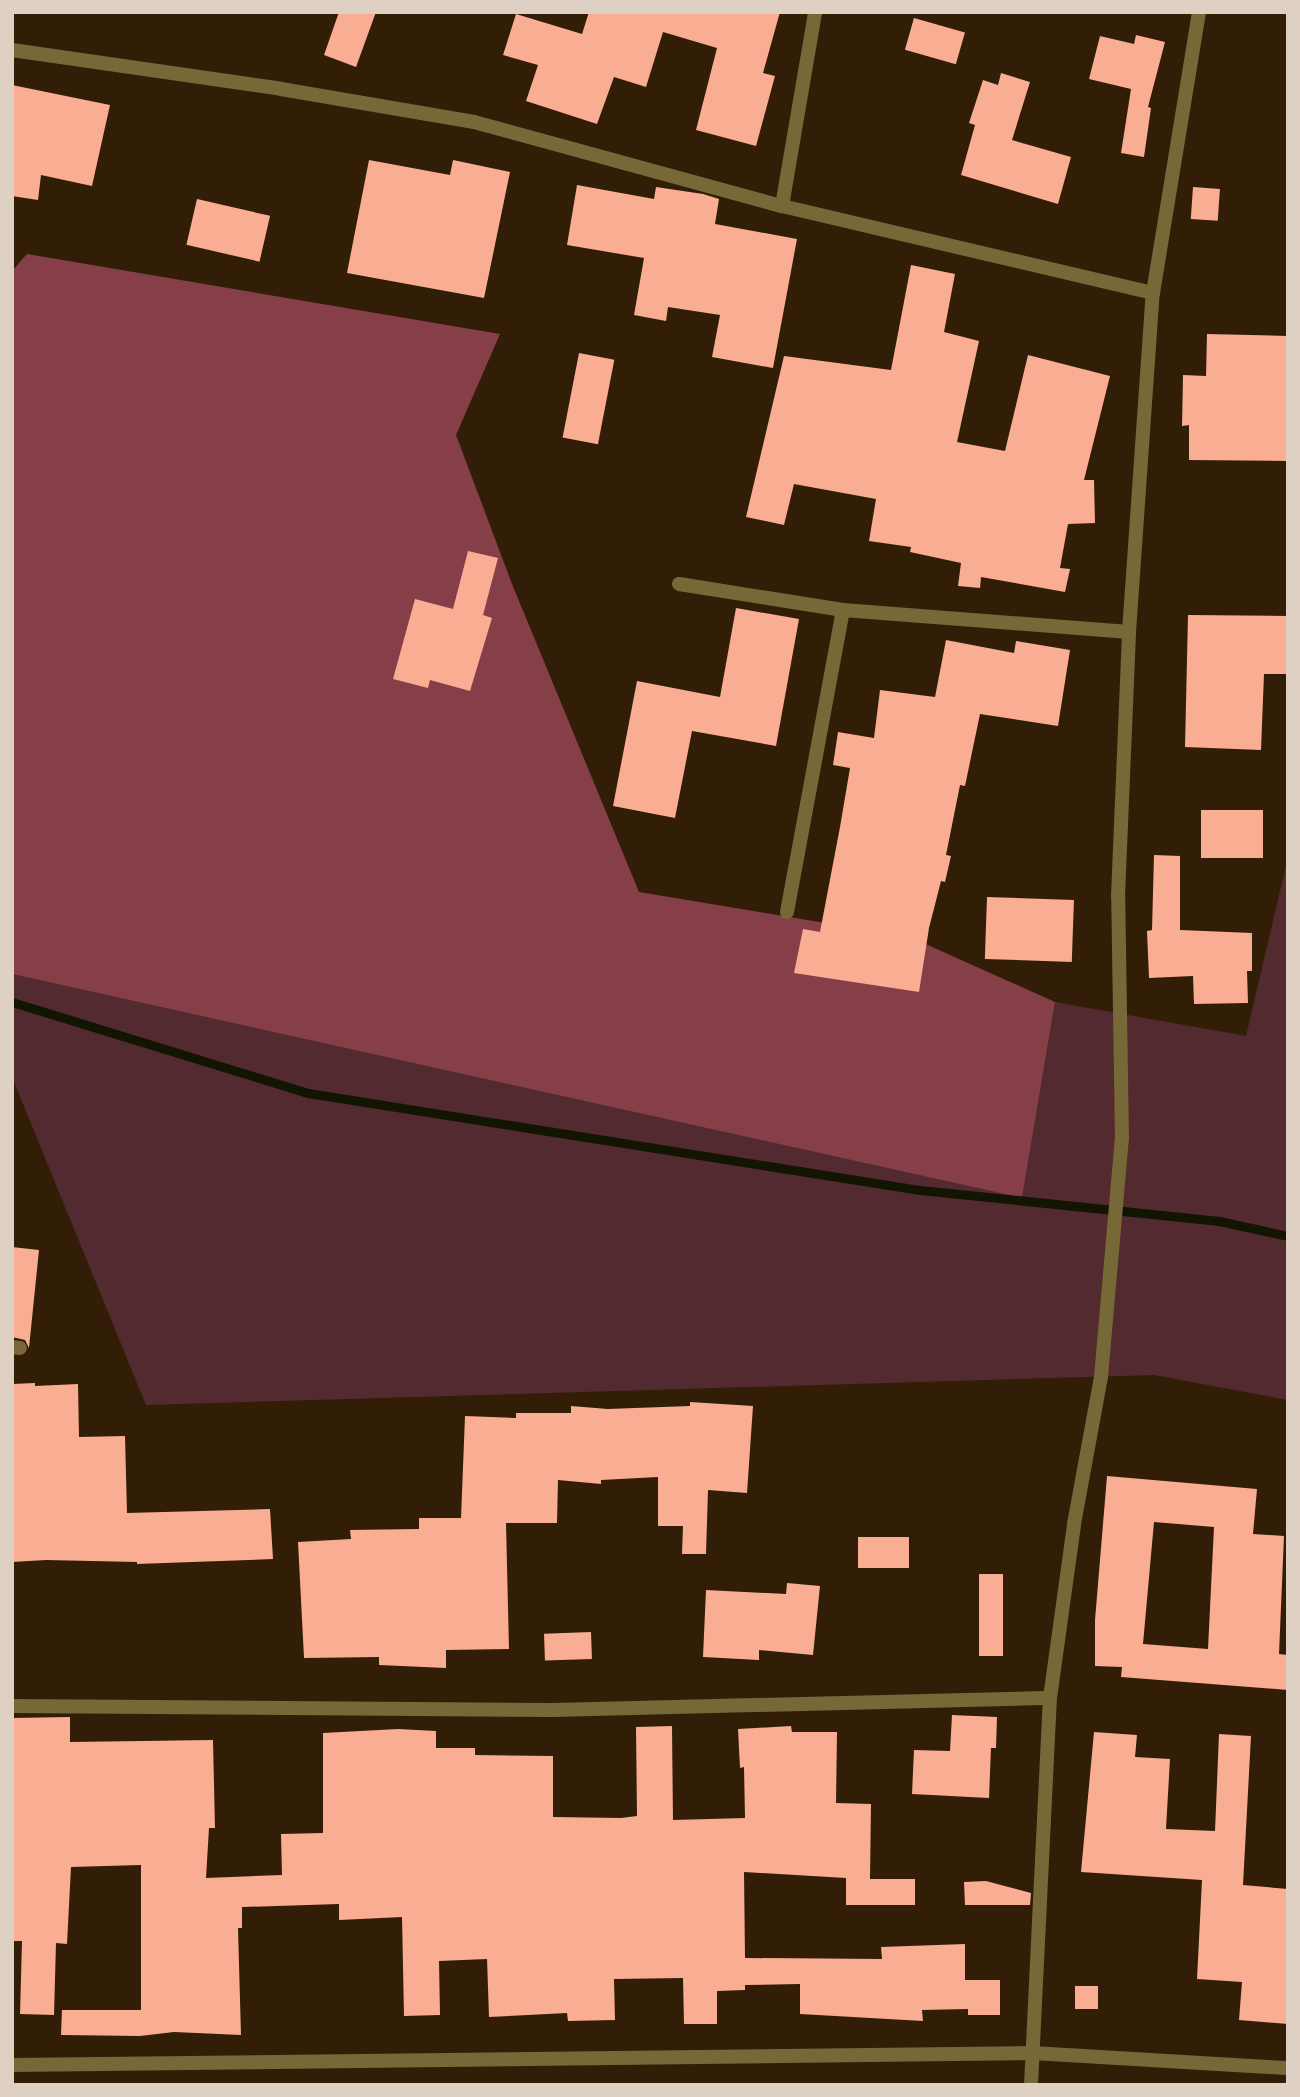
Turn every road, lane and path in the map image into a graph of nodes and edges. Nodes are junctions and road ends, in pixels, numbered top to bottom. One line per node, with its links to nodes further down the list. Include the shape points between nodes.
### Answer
1 (814, 12): 4 (street)
2 (1199, 12): 5 (street)
3 (12, 50): 4 (street, via 474,122)
4 (782, 206): 5 (street)
5 (1153, 293): 8 (street)
6 (679, 584): 7 (street)
7 (843, 610): 8 (street); 9 (street)
8 (1129, 632): 10 (street, via 1118,897 1122,1139 1101,1377 1074,1524)
9 (787, 912)
10 (1050, 1698): 11 (street, via 553,1710); 12 (street)
11 (12, 1706)
12 (1033, 2053): 13 (street); 14 (street); 15 (street)
13 (12, 2065)
14 (1288, 2068)
15 (1031, 2085)

